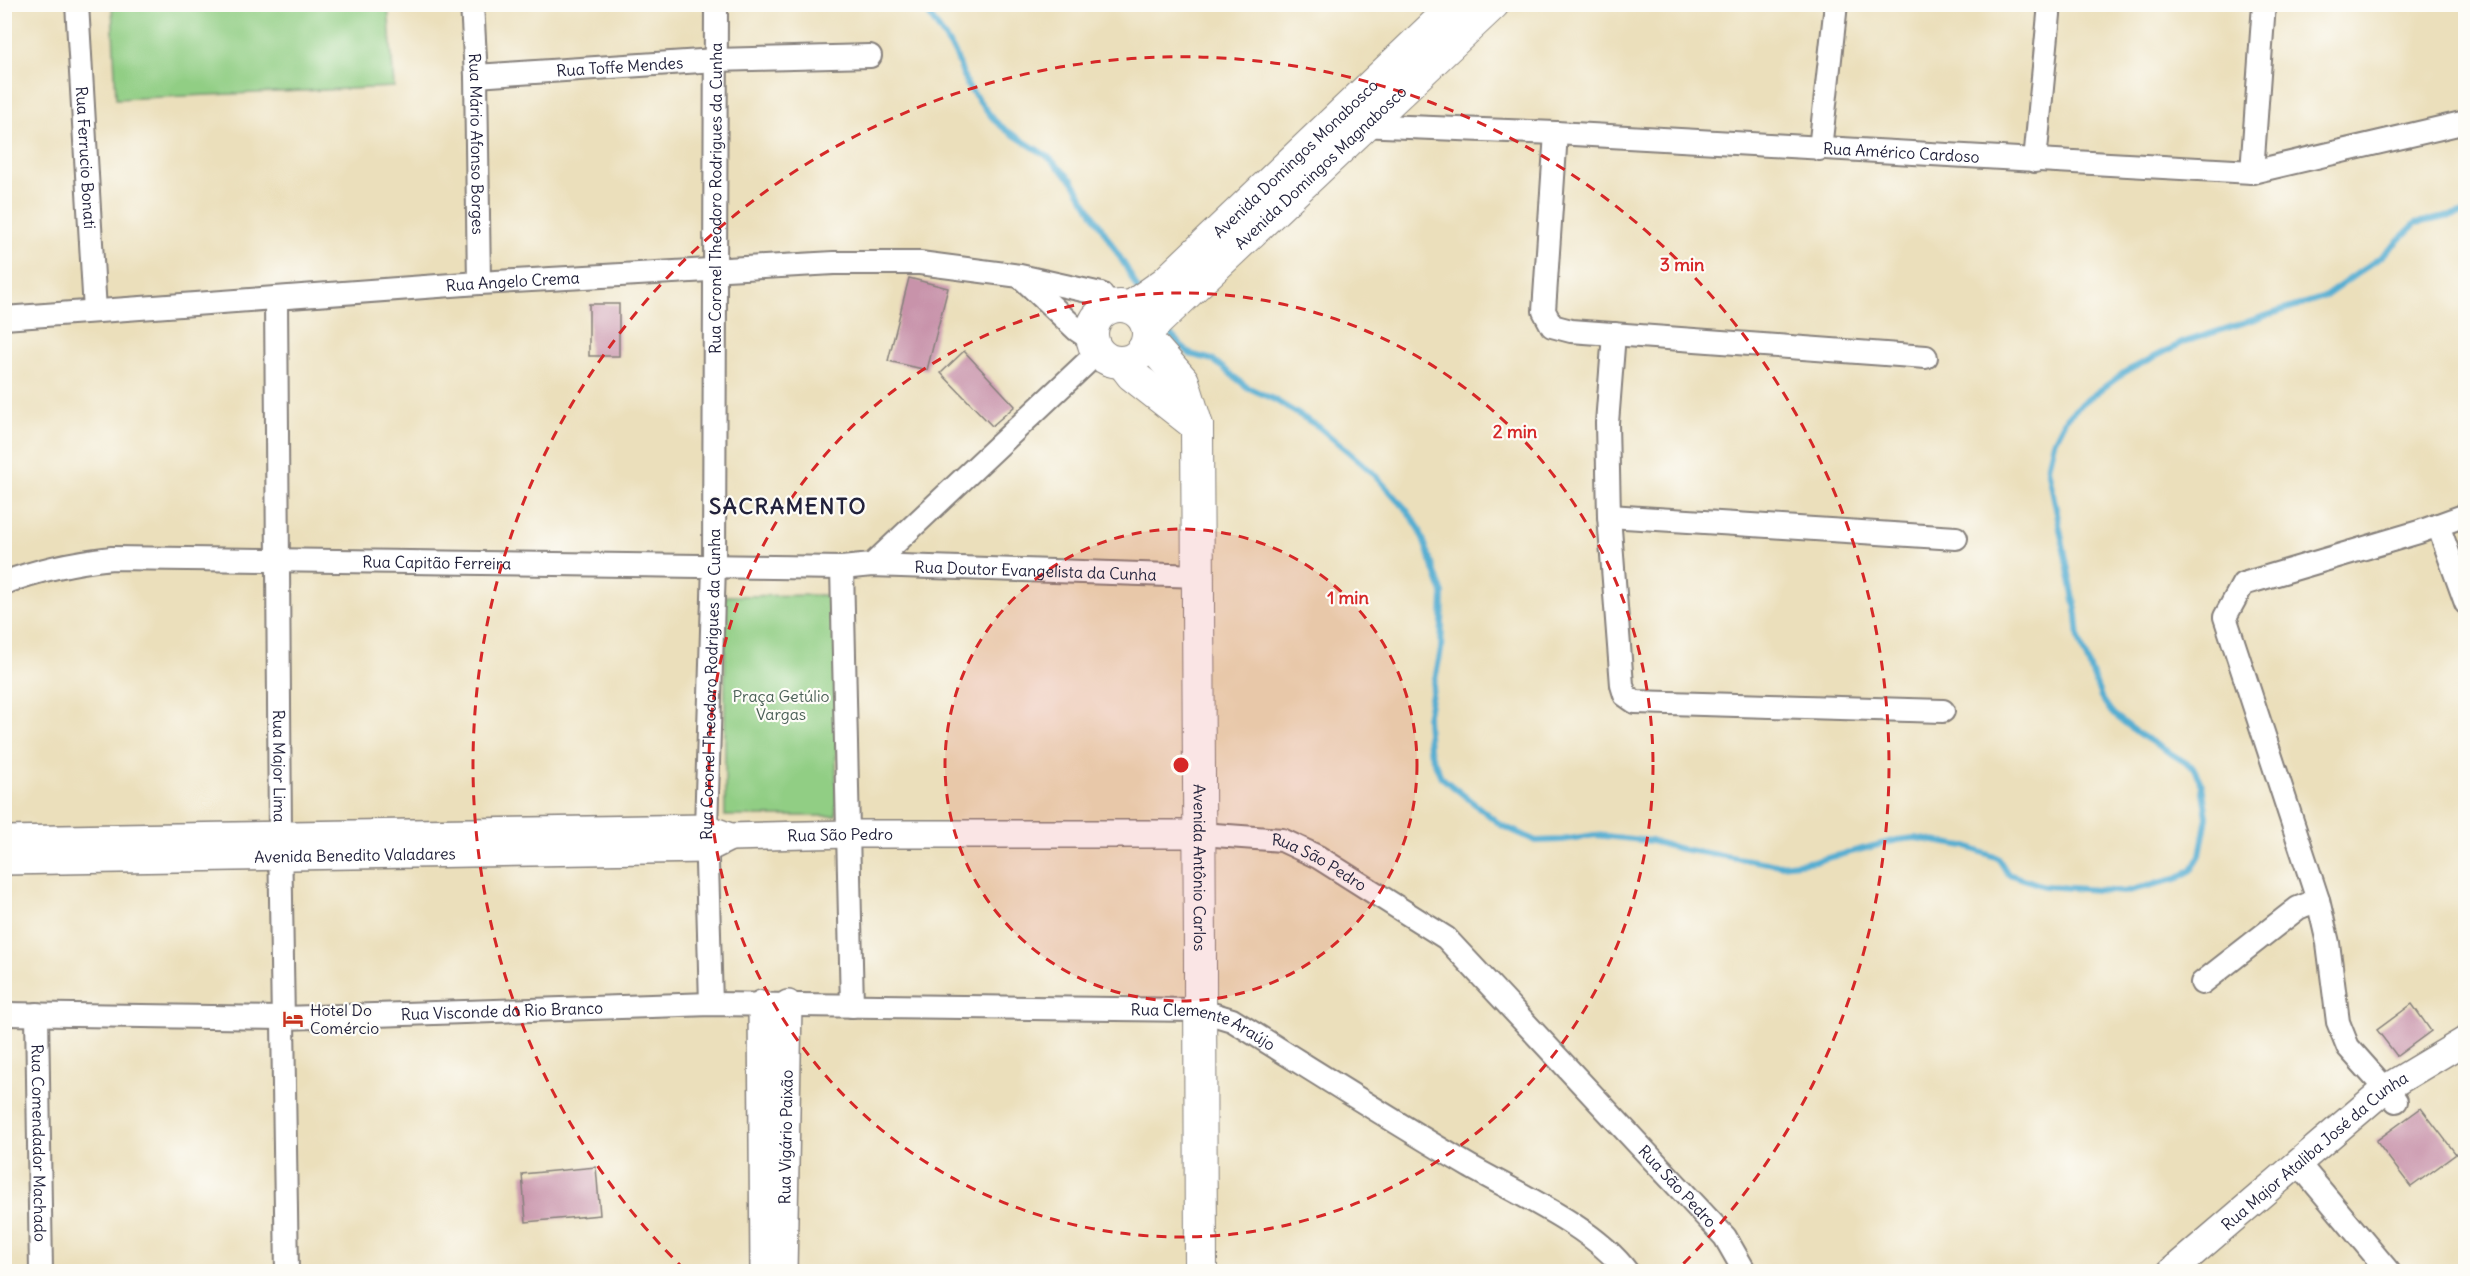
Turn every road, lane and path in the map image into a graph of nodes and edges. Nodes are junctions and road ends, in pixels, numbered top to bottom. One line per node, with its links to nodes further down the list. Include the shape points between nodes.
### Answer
1 (77, 4): 23 (street, Rua Ferrucio Bonati)
2 (472, 4): 11 (street, Rua Mário Afonso Borges)
3 (716, 4): 10 (street, Rua Coronel Theodoro Rodrigues da Cunha)
4 (1457, 4): 13 (main road, Avenida Domingos Monabosco)
5 (1493, 4): 14 (main road, Avenida Domingos Magnabosco)
6 (1836, 4): 16 (street)
7 (2050, 4): 17 (street)
8 (2264, 4): 18 (street)
9 (870, 56): 10 (street, Rua Toffe Mendes)
10 (716, 60): 11 (street, Rua Toffe Mendes); 19 (street, Rua Coronel Theodoro Rodrigues da Cunha)
11 (477, 76): 21 (street, Rua Mário Afonso Borges)
12 (2466, 122): 18 (street, Rua Américo Cardoso)
13 (1332, 125): 14 (street, Rua Américo Cardoso); 25 (main road, Avenida Domingos Monabosco, via 1165,283)
14 (1365, 125): 15 (street, Rua Américo Cardoso); 25 (main road, Avenida Domingos Magnabosco)
15 (1556, 133): 16 (street, Rua Américo Cardoso); 26 (street, via 1544,311 1552,326 1561,330)
16 (1820, 149): 17 (street, Rua Américo Cardoso)
17 (2035, 161): 18 (street, Rua Américo Cardoso)
18 (2252, 172)
19 (716, 268): 20 (street, Rua Angelo Crema, via 920,263); 21 (street, Rua Angelo Crema); 35 (street, Rua Coronel Theodoro Rodrigues da Cunha)
20 (1020, 276): 25 (street, Rua Angelo Crema, via 1101,294); 27 (street)
21 (479, 283): 22 (street, Rua Angelo Crema)
22 (276, 298): 23 (street, Rua Angelo Crema); 34 (street, Rua Major Lima)
23 (95, 311): 24 (street, Rua Angelo Crema)
24 (4, 318)
25 (1134, 321): 27 (main road, via 1138,356); 27 (main road, via 1098,316 1094,324); 29 (main road, Avenida Antônio Carlos, via 1183,381)
26 (1614, 334): 28 (street); 31 (street, via 1607,423)
27 (1104, 351): 29 (main road); 36 (street)
28 (1926, 357)
29 (1197, 426): 38 (main road, Avenida Antônio Carlos)
30 (2466, 515): 32 (street)
31 (1609, 516): 33 (street); 41 (street, via 1622,685 1625,695 1635,702)
32 (2438, 525): 40 (street); 48 (street, via 2243,584 2225,617)
33 (1956, 538)
34 (278, 561): 35 (street, Rua Capitão Ferreira); 39 (street, Rua Capitão Ferreira, via 112,558 74,562); 46 (street, Rua Major Lima)
35 (714, 565): 37 (street, Rua Capitão Ferreira); 44 (street, Rua Coronel Theodoro Rodrigues da Cunha)
36 (872, 565): 37 (street, Rua Capitão Ferreira); 38 (street, Rua Doutor Evangelista da Cunha)
37 (842, 568): 42 (street)
38 (1199, 576): 43 (main road, Avenida Antônio Carlos)
39 (4, 583)
40 (2466, 603)
41 (1943, 711)
42 (849, 834): 43 (street, Rua São Pedro); 44 (street, Rua São Pedro); 52 (street)
43 (1201, 834): 53 (main road, Avenida Antônio Carlos); 67 (street, Rua São Pedro, via 1282,840 1318,857 1446,938 1725,1237)
44 (714, 838): 46 (street, Avenida Benedito Valadares); 50 (street, Rua Coronel Theodoro Rodrigues da Cunha)
45 (4, 840): 46 (street, Avenida Benedito Valadares)
46 (280, 846): 47 (street, Avenida Benedito Valadares); 56 (street, Rua Major Lima)
47 (4, 861)
48 (2318, 900): 49 (street, via 2298,909); 59 (street, via 2338,1022 2348,1047)
49 (2202, 983)
50 (711, 1004): 51 (street, Rua Clemente Araújo); 56 (street, Rua Visconde do Rio Branco)
51 (775, 1004): 52 (street, Rua Clemente Araújo); 63 (street, Rua Vigário Paixão); 64 (street, Rua Vigário Paixão)
52 (852, 1006): 53 (street, Rua Clemente Araújo)
53 (1199, 1010): 65 (main road, Avenida Antônio Carlos); 66 (street, Rua Clemente Araújo, via 1232,1020 1590,1235)
54 (4, 1014): 55 (street, Rua Visconde do Rio Branco)
55 (37, 1014): 56 (street, Rua Visconde do Rio Branco); 61 (street, Rua Comendador Machado)
56 (284, 1018): 62 (street, Rua Major Lima)
57 (2466, 1040): 59 (street, Rua Major Ataliba José da Cunha)
58 (2466, 1060): 59 (street, Rua Major Ataliba José da Cunha)
59 (2391, 1094): 60 (street, Rua Major Ataliba José da Cunha)
60 (2302, 1168): 68 (street, Rua Major Ataliba José da Cunha); 69 (street, Rua Major Ataliba José da Cunha); 70 (street)
61 (40, 1272)
62 (286, 1272)
63 (764, 1272)
64 (783, 1272)
65 (1201, 1272)
66 (1627, 1272)
67 (1745, 1272)
68 (2171, 1272)
69 (2191, 1272)
70 (2389, 1272)

